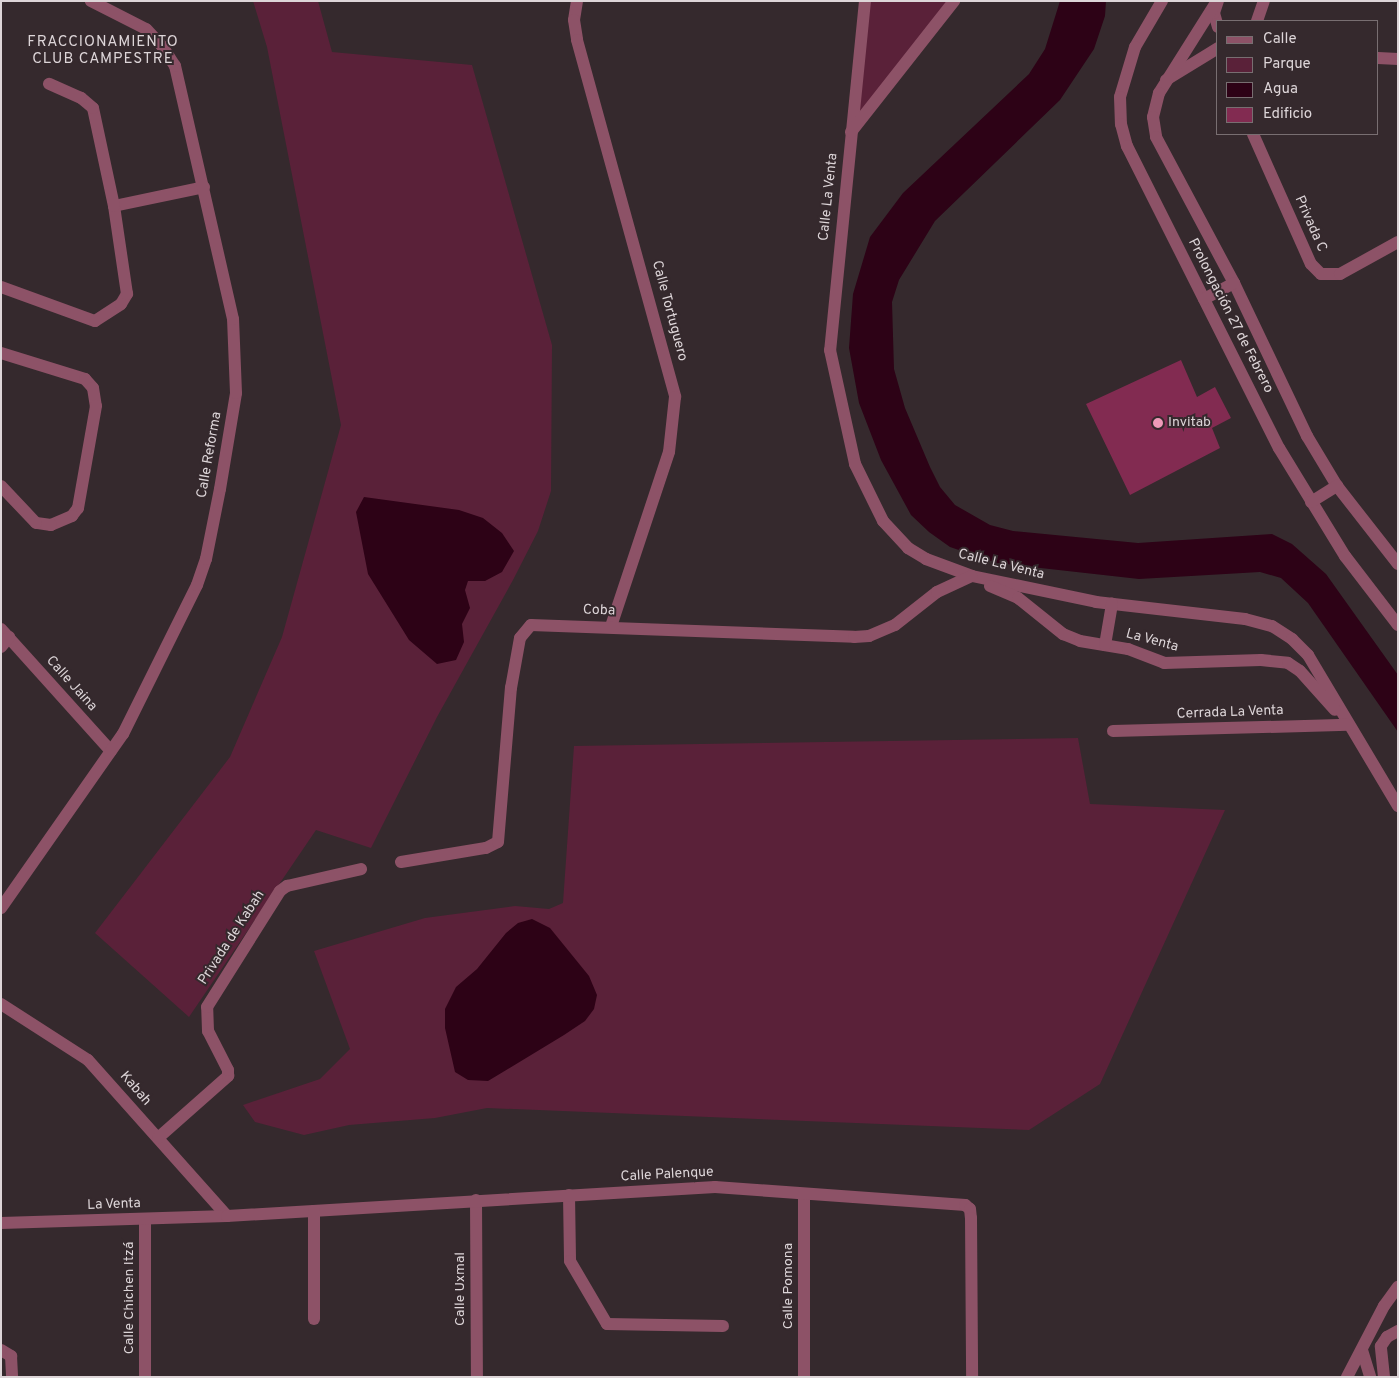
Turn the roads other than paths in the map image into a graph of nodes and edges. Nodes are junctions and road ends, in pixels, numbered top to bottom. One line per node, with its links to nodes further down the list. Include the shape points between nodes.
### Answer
1 (91, 1): 17 (street, Calle Reforma, via 146,29 170,56 179,76)
2 (577, 1): 31 (street, Calle Tortuguero, via 574,20 577,40 675,397 669,452)
3 (865, 1): 15 (street, Calle La Venta)
4 (954, 1): 15 (street)
5 (1162, 1): 22 (street, Prolongación 27 de Febrero, via 1141,33 1129,63 1120,97 1120,124 1127,146)
6 (1218, 1): 8 (street, via 1214,13); 13 (street, Prolongación 27 de Febrero)
7 (1264, 1): 9 (street)
8 (1216, 20)
9 (1258, 20)
10 (1216, 49): 13 (street)
11 (1379, 58): 12 (street)
12 (1398, 59)
13 (1166, 80): 20 (street, Prolongación 27 de Febrero, via 1153,117 1156,137)
14 (49, 84): 18 (street, via 81,98 93,108)
15 (851, 132): 28 (street, Calle La Venta, via 830,336 831,365 855,464 872,503 896,536 926,559)
16 (1252, 135): 19 (street, Privada C, via 1312,264 1321,274 1340,274)
17 (204, 187): 18 (street); 36 (street, Calle Reforma, via 233,319 237,379 233,416 202,573 123,734)
18 (114, 206): 21 (street, via 128,294 121,304 100,319 89,320)
19 (1398, 242)
20 (1234, 283): 22 (street); 25 (street, Prolongación 27 de Febrero, via 1307,436)
21 (1, 288)
22 (1204, 299): 26 (street, Prolongación 27 de Febrero, via 1279,448)
23 (1, 353): 24 (street, via 85,379 93,388 96,406 78,508 72,516 52,525 36,523)
24 (1, 486)
25 (1337, 486): 26 (street); 27 (street, Prolongación 27 de Febrero)
26 (1311, 502): 30 (street, Prolongación 27 de Febrero, via 1345,556)
27 (1397, 560)
28 (972, 576): 29 (street, Calle La Venta); 31 (street, Coba, via 937,592 895,625 868,636 732,634); 33 (street, La Venta, via 977,584 996,587 1018,598 1063,634)
29 (1112, 604): 33 (street); 34 (street, Calle La Venta, via 1245,619 1272,626 1308,655)
30 (1398, 625)
31 (612, 626): 38 (street, Coba, via 537,624 525,629 520,638 511,688 498,842 486,848)
32 (4, 638): 36 (street, Calle Jaina)
33 (1105, 645): 34 (street, La Venta, via 1171,664 1261,660 1288,663 1300,671)
34 (1348, 725): 35 (street, Cerrada La Venta); 37 (street, Calle La Venta)
35 (1113, 731)
36 (111, 752): 40 (street, Calle Reforma)
37 (1398, 806)
38 (401, 862)
39 (361, 869): 42 (street, Privada de Kabah, via 287,886 280,891 207,1007 207,1025 228,1076)
40 (1, 908)
41 (1, 1004): 42 (street, Kabah, via 88,1060)
42 (158, 1138): 47 (street, Kabah)
43 (568, 1195): 44 (street, Calle Palenque, via 715,1187); 45 (street, Calle Palenque); 52 (street, via 570,1261 607,1324)
44 (804, 1196): 59 (street, Calle Pomona); 60 (street, Calle Palenque, via 968,1207)
45 (476, 1200): 46 (street, Calle Palenque); 58 (street, Calle Uxmal)
46 (314, 1212): 47 (street, Calle Palenque); 51 (street)
47 (227, 1216): 48 (street, La Venta)
48 (145, 1220): 49 (street, La Venta); 57 (street, Calle Chichen Itzá)
49 (1, 1223)
50 (1398, 1287): 55 (street)
51 (314, 1319)
52 (723, 1326)
53 (1398, 1331): 63 (street, via 1387,1337 1381,1346)
54 (1, 1350): 56 (street, via 11,1356)
55 (1362, 1350): 61 (street); 62 (street)
56 (12, 1377)
57 (145, 1377)
58 (476, 1377)
59 (804, 1377)
60 (972, 1377)
61 (1347, 1377)
62 (1370, 1377)
63 (1384, 1377)

